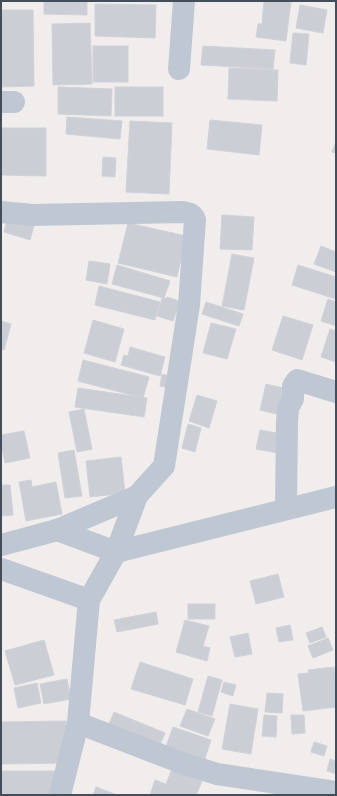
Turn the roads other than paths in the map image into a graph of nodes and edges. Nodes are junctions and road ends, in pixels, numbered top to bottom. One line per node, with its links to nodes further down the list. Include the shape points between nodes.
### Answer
1 (184, 1): 2 (street)
2 (179, 69)
3 (1, 212): 5 (street, via 33,215 189,212 194,217 189,305 164,466)
4 (336, 392): 7 (street, via 297,380 293,386 293,399 288,408 287,422)
5 (138, 496): 8 (street); 10 (street)
6 (336, 497): 7 (street)
7 (286, 508): 10 (street)
8 (57, 530): 9 (street); 10 (street)
9 (1, 545)
10 (116, 552): 12 (street)
11 (1, 569): 12 (street)
12 (89, 600): 13 (street)
13 (78, 723): 14 (street, via 198,769); 16 (street)
14 (302, 792): 15 (street)
15 (336, 792)
16 (60, 795)

